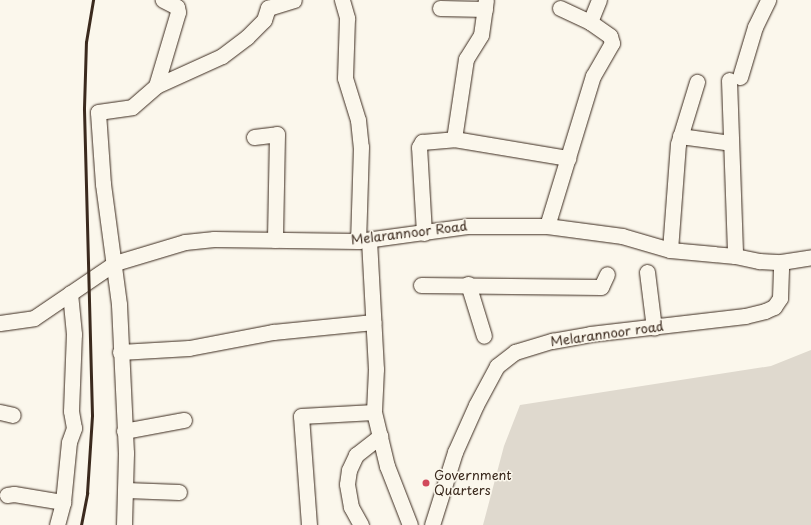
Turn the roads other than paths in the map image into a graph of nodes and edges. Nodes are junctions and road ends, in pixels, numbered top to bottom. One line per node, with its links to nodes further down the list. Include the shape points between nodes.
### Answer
1 (163, 0): 11 (street, via 177,7 178,12)
2 (294, 0): 11 (street, via 268,8 264,20 222,56)
3 (342, 0): 20 (street, via 347,18 345,78 358,120 361,147)
4 (599, 0): 9 (street)
5 (768, 0): 15 (street, via 734,79)
6 (486, 5): 7 (street); 14 (street, via 481,35 466,59)
7 (440, 8)
8 (560, 8): 9 (street)
9 (590, 22): 16 (street, via 610,36 612,43 593,76)
10 (696, 82): 12 (street)
11 (156, 86): 25 (street, via 132,107 98,112 104,184)
12 (680, 136): 15 (street); 21 (street)
13 (254, 137): 19 (street, via 277,134)
14 (454, 139): 16 (street); 18 (street, via 422,142 419,147)
15 (731, 144): 22 (street)
16 (568, 158): 17 (street)
17 (547, 226): 18 (street, Melarannoor Road, via 467,226); 21 (street, Melarannoor Road, via 622,236)
18 (424, 233): 20 (street, Melarannoor Road)
19 (275, 240): 20 (street, Melarannoor Road); 25 (street, Melarannoor Road, via 250,238 185,242)
20 (363, 241): 31 (street)
21 (670, 250): 22 (street, Melarannoor Road)
22 (735, 256): 24 (street, Melarannoor Road)
23 (811, 257): 24 (street, Melarannoor Road)
24 (781, 262): 33 (street, Melarannoor road, via 780,298 774,307 745,316)
25 (115, 263): 30 (street, Melarannoor Road); 35 (street)
26 (647, 272): 33 (street)
27 (607, 274): 28 (street, via 601,287)
28 (468, 284): 29 (street); 34 (street)
29 (421, 285)
30 (70, 293): 32 (street, Melarannoor Road, via 34,318); 43 (street, via 74,334 74,428 69,442)
31 (374, 322): 35 (street, via 273,332 189,348); 36 (street)
32 (0, 323)
33 (654, 328): 49 (street, Melarannoor road, via 552,341 515,352 497,366 455,452)
34 (484, 336)
35 (120, 352): 38 (street)
36 (374, 412): 39 (street); 46 (street, via 301,416)
37 (184, 420): 38 (street)
38 (124, 431): 40 (street)
39 (380, 436): 47 (street, via 356,455 349,470 347,484 351,507); 48 (street, via 387,466)
40 (126, 490): 41 (street); 45 (street)
41 (179, 492)
42 (6, 496): 43 (street, via 14,494)
43 (63, 502): 44 (street)
44 (57, 525)
45 (124, 525)
46 (309, 525)
47 (361, 525)
48 (410, 525)
49 (432, 525)

